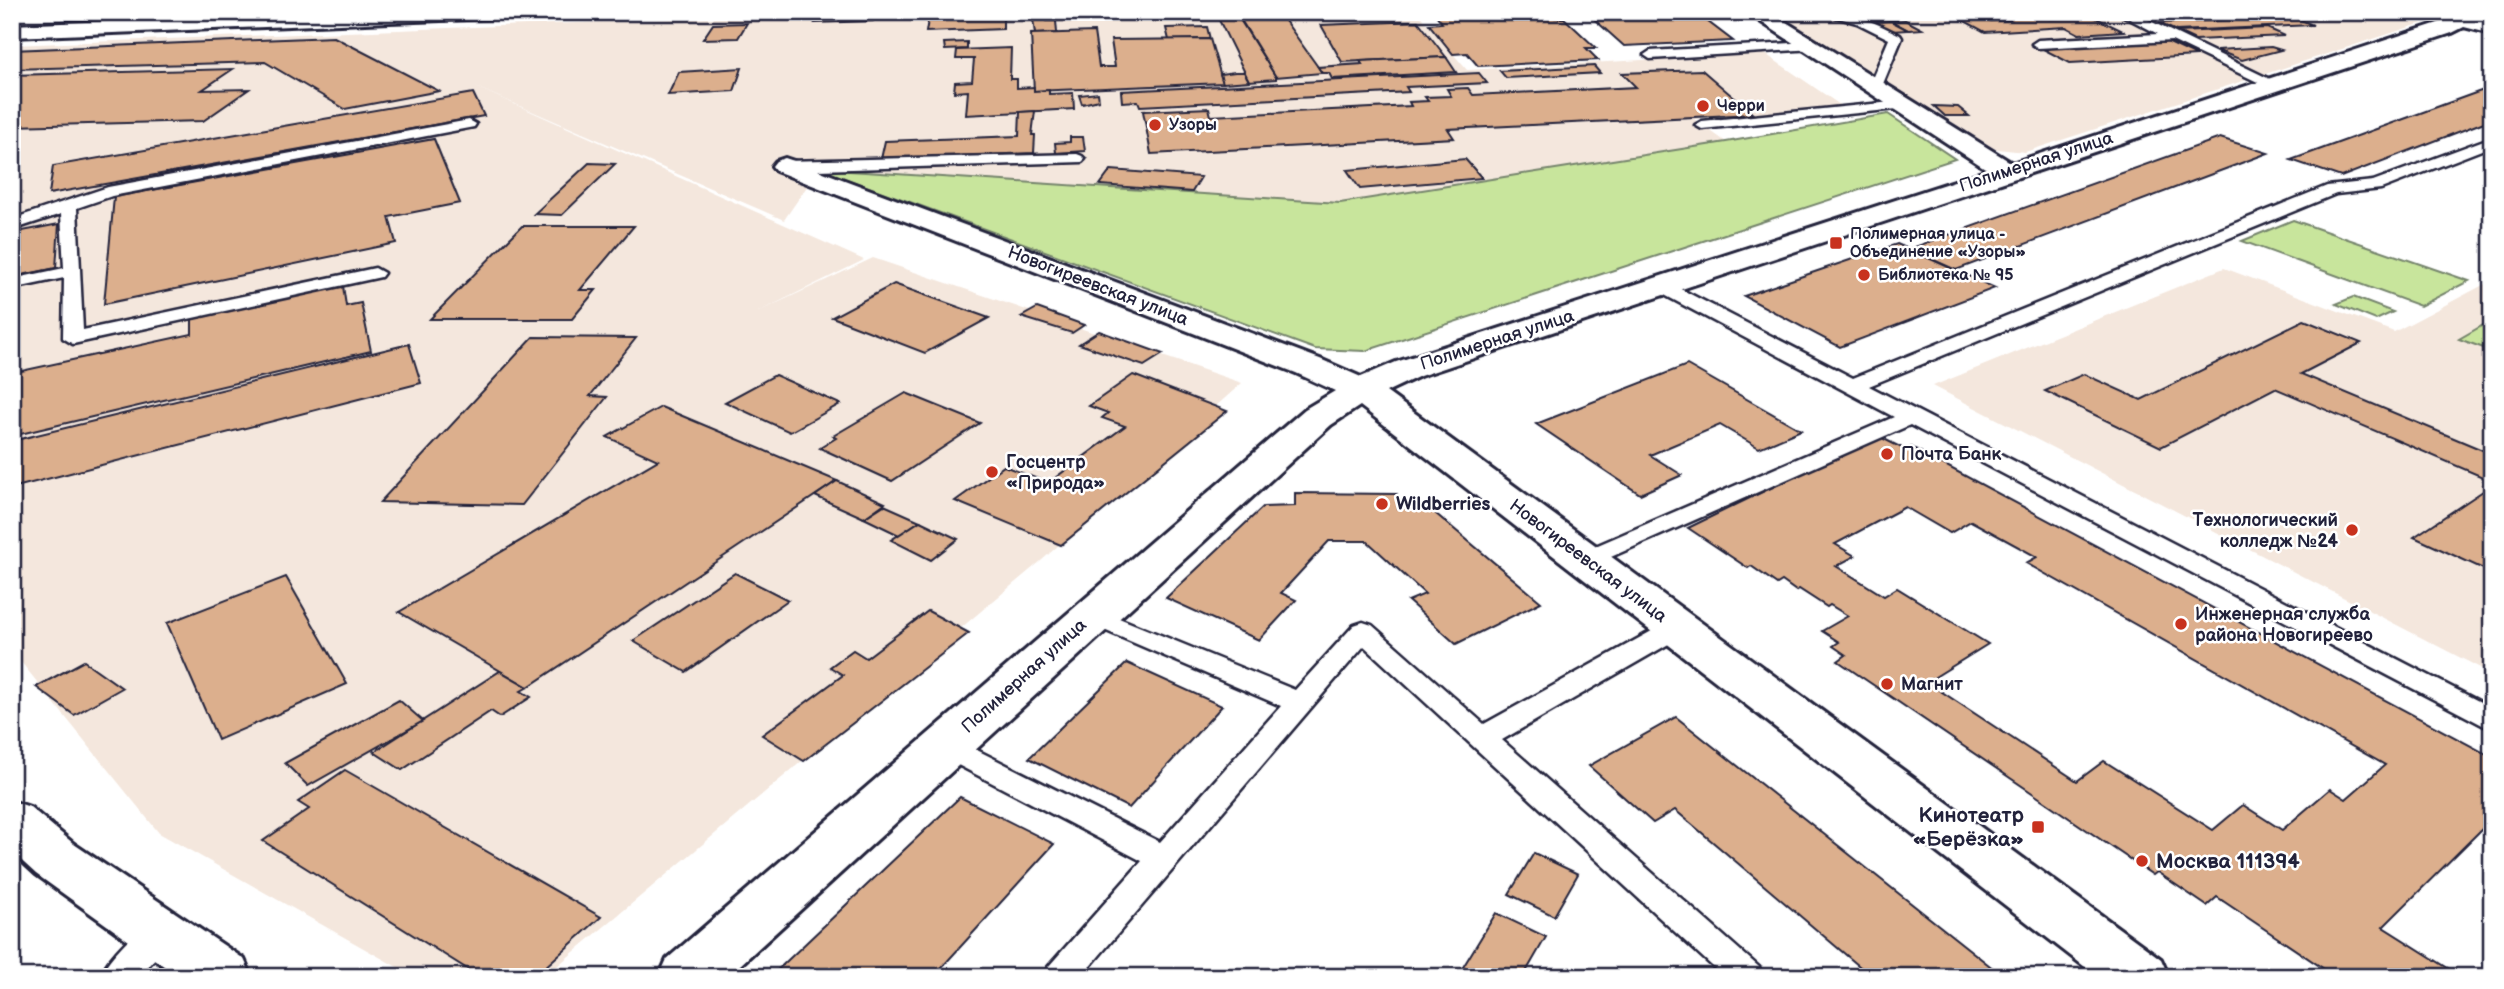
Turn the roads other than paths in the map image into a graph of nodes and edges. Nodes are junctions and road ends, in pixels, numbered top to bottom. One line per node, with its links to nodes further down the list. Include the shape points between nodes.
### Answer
1 (491, 12): 9 (street)
2 (1756, 12): 12 (street)
3 (1823, 12): 15 (lane, via 1861,20 1896,38)
4 (2211, 12): 6 (lane)
5 (2434, 12): 7 (street)
6 (2126, 14): 10 (lane)
7 (2459, 21): 8 (street); 14 (street, Полимерная улица)
8 (2492, 28)
9 (12, 31)
10 (2174, 37): 11 (lane); 14 (lane)
11 (2038, 44)
12 (1810, 46): 13 (lane); 15 (street)
13 (1650, 55)
14 (2273, 84): 22 (street, Полимерная улица)
15 (1875, 88): 16 (street)
16 (1902, 105): 18 (lane); 22 (street)
17 (469, 124): 23 (lane, via 108,192)
18 (1702, 125)
19 (2492, 141): 29 (lane, via 2375,186 2333,189)
20 (1077, 159): 21 (lane)
21 (785, 166): 30 (street, Новогиреевская улица)
22 (2007, 171): 28 (street, Полимерная улица)
23 (69, 206): 24 (lane); 25 (lane)
24 (12, 225)
25 (73, 271): 26 (lane, via 73,338); 27 (lane)
26 (375, 274)
27 (12, 284)
28 (1661, 286): 29 (lane); 30 (street, Полимерная улица, via 1408,369)
29 (1852, 386): 31 (lane)
30 (1361, 390): 32 (street, Новогиреевская улица); 33 (street, Полимерная улица, via 1318,417)
31 (1911, 416): 32 (lane); 36 (lane)
32 (1586, 559): 34 (street, Новогиреевская улица)
33 (1092, 615): 35 (lane); 38 (street, Полимерная улица)
34 (1678, 628): 37 (lane); 47 (street, Новогиреевская улица)
35 (1300, 704): 37 (lane, via 1363,631); 40 (lane)
36 (2492, 720)
37 (1482, 738): 46 (lane)
38 (945, 746): 40 (lane); 44 (street, Полимерная улица)
39 (12, 821): 41 (street, via 55,859)
40 (1164, 858): 45 (lane)
41 (159, 931): 42 (lane); 43 (street)
42 (116, 977)
43 (224, 977)
44 (687, 977)
45 (1060, 977)
46 (1747, 977)
47 (2141, 977)

